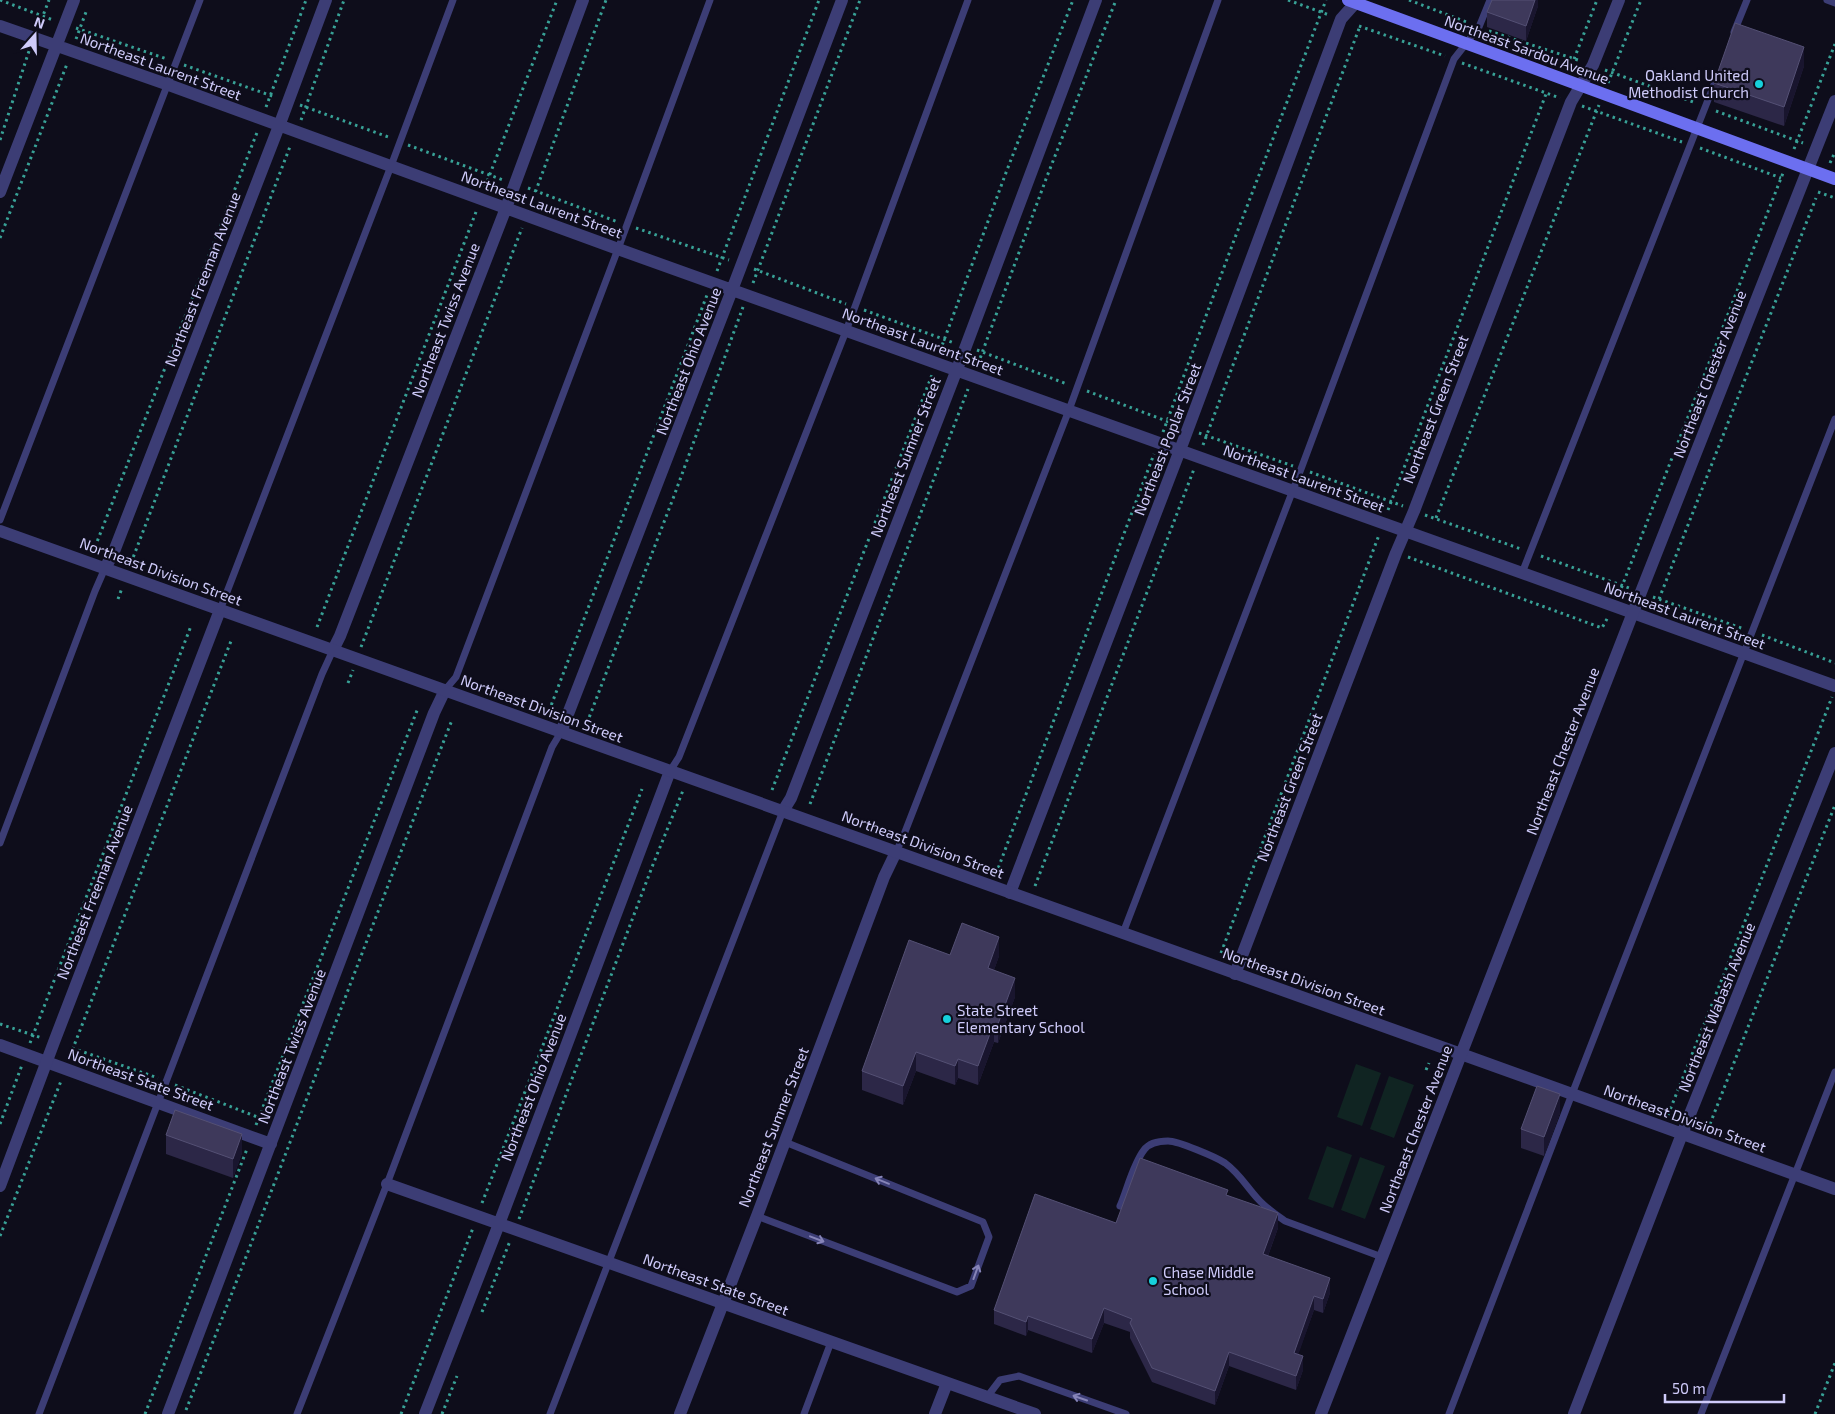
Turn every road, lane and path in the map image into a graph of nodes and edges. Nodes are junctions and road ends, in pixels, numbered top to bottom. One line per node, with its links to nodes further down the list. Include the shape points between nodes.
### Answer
1 (0, 0): 34 (path)
2 (50, 0): 34 (path)
3 (74, 0): 36 (street)
4 (200, 0): 48 (lane)
5 (306, 0): 55 (path)
6 (326, 0): 56 (street, Northeast Freeman Avenue)
7 (344, 0): 60 (path)
8 (453, 0): 68 (lane)
9 (557, 0): 75 (path)
10 (583, 0): 78 (street, Northeast Twiss Avenue)
11 (606, 0): 79 (path)
12 (710, 0): 87 (lane)
13 (819, 0): 90 (path)
14 (842, 0): 91 (street, Northeast Ohio Avenue)
15 (860, 0): 92 (path)
16 (968, 0): 96 (lane)
17 (1073, 0): 98 (path)
18 (1096, 0): 99 (street, Northeast Sumner Street)
19 (1116, 0): 100 (path)
20 (1218, 0): 104 (lane)
21 (1288, 0): 33 (path)
22 (1326, 0): 33 (path)
23 (1409, 0): 38 (path)
24 (1490, 0): 38 (lane)
25 (1598, 0): 47 (path)
26 (1619, 0): 49 (street, Northeast Green Street)
27 (1641, 0): 51 (path)
28 (1747, 0): 40 (lane)
29 (1827, 0): 31 (lane)
30 (1354, 1): 35 (street, Northeast Poplar Street); 42 (main road, Northeast Sardou Avenue)
31 (1835, 3)
32 (88, 8): 39 (path)
33 (1321, 12): 35 (path); 106 (path)
34 (43, 16): 36 (path); 41 (path)
35 (1341, 19): 46 (path); 108 (street, Northeast Poplar Street)
36 (65, 24): 39 (path); 44 (street)
37 (0, 26): 41 (street, Northeast Laurent Street)
38 (1480, 27): 42 (lane); 47 (path)
39 (80, 30): 45 (path); 48 (path)
40 (1733, 36)
41 (34, 38): 44 (street, Northeast Laurent Street); 66 (path)
42 (1466, 44): 46 (lane); 53 (main road, Northeast Sardou Avenue)
43 (1835, 44): 67 (path)
44 (57, 46): 45 (street, Northeast Laurent Street); 80 (street)
45 (72, 52): 52 (street, Northeast Laurent Street); 88 (path)
46 (1454, 59): 58 (path); 111 (lane)
47 (1574, 60): 49 (path)
48 (177, 63): 52 (lane); 55 (path)
49 (1593, 65): 51 (path); 53 (street, Northeast Green Street)
50 (1719, 71): 59 (lane)
51 (1612, 72): 54 (path); 59 (path)
52 (169, 85): 62 (street, Northeast Laurent Street); 115 (lane)
53 (1581, 86): 54 (main road, Northeast Sardou Avenue); 58 (street, Northeast Green Street)
54 (1603, 94): 61 (path); 64 (main road, Northeast Sardou Avenue)
55 (270, 96): 56 (path); 62 (path)
56 (288, 101): 60 (path); 63 (street, Northeast Freeman Avenue)
57 (1835, 101): 70 (street, Northeast Chester Avenue)
58 (1571, 102): 61 (path); 113 (street, Northeast Green Street)
59 (1705, 107): 64 (lane); 67 (path)
60 (306, 108): 65 (path); 68 (path)
61 (1597, 111): 69 (path); 114 (path)
62 (261, 119): 63 (street, Northeast Laurent Street); 119 (path)
63 (279, 126): 65 (street, Northeast Laurent Street); 122 (street, Northeast Freeman Avenue)
64 (1697, 128): 69 (lane); 72 (main road, Northeast Sardou Avenue)
65 (296, 132): 73 (street, Northeast Laurent Street); 124 (path)
66 (0, 140)
67 (1797, 141): 70 (path); 72 (path)
68 (400, 142): 73 (lane); 75 (path)
69 (1691, 145): 76 (path); 121 (lane)
70 (1816, 147): 71 (path); 74 (street, Northeast Chester Avenue)
71 (1835, 153)
72 (1789, 161): 74 (main road, Northeast Sardou Avenue); 76 (path)
73 (391, 166): 84 (street, Northeast Laurent Street); 130 (lane)
74 (1808, 169): 77 (main road, Northeast Sardou Avenue); 126 (street, Northeast Chester Avenue)
75 (489, 175): 78 (path); 84 (path)
76 (1781, 178): 125 (path)
77 (1835, 179)
78 (515, 183): 79 (path); 85 (street, Northeast Twiss Avenue)
79 (535, 191): 86 (path); 87 (path)
80 (0, 192)
81 (1818, 192): 83 (path)
82 (1816, 198): 128 (path)
83 (1835, 198)
84 (481, 199): 85 (street, Northeast Laurent Street); 133 (path)
85 (506, 208): 86 (street, Northeast Laurent Street); 136 (street, Northeast Twiss Avenue)
86 (527, 216): 89 (street, Northeast Laurent Street); 138 (path)
87 (627, 225): 89 (lane); 90 (path)
88 (0, 238)
89 (618, 249): 93 (street, Northeast Laurent Street); 142 (lane, via 456,677)
90 (722, 257): 91 (path); 93 (path)
91 (742, 265): 92 (path); 94 (street, Northeast Ohio Avenue)
92 (759, 272): 95 (path); 96 (path)
93 (712, 282): 94 (street, Northeast Laurent Street); 144 (path)
94 (732, 290): 95 (street, Northeast Laurent Street); 147 (street, Northeast Ohio Avenue)
95 (748, 295): 97 (street, Northeast Laurent Street); 146 (path)
96 (854, 307): 97 (lane); 98 (path)
97 (846, 331): 101 (street, Northeast Laurent Street); 149 (lane, via 679,757)
98 (944, 340): 99 (path); 101 (path)
99 (966, 346): 100 (path); 102 (street, Northeast Sumner Street)
100 (982, 352): 103 (path); 104 (path)
101 (937, 363): 102 (street, Northeast Laurent Street); 152 (path)
102 (956, 370): 103 (street, Northeast Laurent Street); 155 (street, Northeast Sumner Street, via 791,798)
103 (973, 376): 105 (street, Northeast Laurent Street); 153 (path)
104 (1078, 388): 105 (lane); 106 (path)
105 (1069, 410): 109 (street, Northeast Laurent Street); 157 (lane)
106 (1168, 420): 108 (path); 109 (path)
107 (1835, 420): 134 (lane)
108 (1188, 429): 110 (street, Northeast Poplar Street); 111 (path)
109 (1159, 442): 110 (street, Northeast Laurent Street); 158 (path)
110 (1180, 450): 112 (street, Northeast Laurent Street); 159 (street, Northeast Poplar Street)
111 (1301, 469): 112 (lane); 113 (path)
112 (1292, 491): 117 (street, Northeast Laurent Street); 160 (lane)
113 (1414, 511): 114 (path); 117 (street, Northeast Green Street)
114 (1436, 518): 121 (path)
115 (0, 520)
116 (0, 531): 122 (street, Northeast Division Street)
117 (1405, 532): 120 (street, Northeast Green Street); 123 (street, Northeast Laurent Street)
118 (1374, 546): 120 (path)
119 (95, 548)
120 (1396, 552): 129 (path, via 1602,628); 161 (street, Northeast Green Street)
121 (1530, 552): 123 (lane); 125 (path)
122 (105, 568): 124 (street, Northeast Division Street); 156 (lane)
123 (1522, 573): 129 (street, Northeast Laurent Street)
124 (126, 576): 127 (path); 130 (street, Northeast Division Street)
125 (1622, 586): 126 (path); 129 (path)
126 (1641, 592): 128 (path); 131 (street, Northeast Chester Avenue)
127 (118, 599)
128 (1659, 599): 134 (path)
129 (1614, 606): 131 (street, Northeast Laurent Street)
130 (220, 610): 136 (street, Northeast Division Street); 164 (street, Northeast Freeman Avenue)
131 (1633, 614): 137 (street, Northeast Laurent Street); 167 (street, Northeast Chester Avenue)
132 (191, 626): 163 (path)
133 (317, 627)
134 (1752, 631): 137 (lane); 139 (path)
135 (231, 641): 166 (path)
136 (333, 650): 138 (street, Northeast Division Street); 174 (lane)
137 (1744, 654): 141 (street, Northeast Laurent Street); 175 (lane)
138 (358, 659): 140 (path); 142 (street, Northeast Division Street)
139 (1835, 662)
140 (348, 683)
141 (1835, 688): 178 (path)
142 (445, 690): 147 (street, Northeast Division Street); 179 (street, Northeast Twiss Avenue)
143 (418, 708): 177 (path)
144 (549, 711)
145 (452, 720): 182 (path)
146 (587, 723)
147 (561, 732): 149 (street, Northeast Division Street); 188 (lane, via 552,747)
148 (1835, 753): 183 (street, Northeast Wabash Avenue)
149 (670, 771): 150 (street, Northeast Division Street); 194 (street, Northeast Ohio Avenue)
150 (688, 777): 155 (street, Northeast Division Street); 195 (path)
151 (642, 789): 192 (path)
152 (772, 790)
153 (810, 804)
154 (1835, 805): 181 (path)
155 (783, 811): 157 (street, Northeast Division Street); 198 (lane)
156 (0, 843)
157 (896, 852): 159 (street, Northeast Division Street); 185 (street, Northeast Sumner Street)
158 (995, 878)
159 (1010, 893): 160 (street, Northeast Division Street)
160 (1123, 933): 161 (street, Northeast Division Street)
161 (1235, 974): 167 (street, Northeast Division Street)
162 (0, 1024): 163 (path)
163 (33, 1035): 164 (path); 168 (path)
164 (54, 1042): 166 (path); 169 (street, Northeast Freeman Avenue)
165 (0, 1046): 168 (street, Northeast State Street)
166 (73, 1048): 171 (path); 174 (path)
167 (1461, 1054): 175 (street, Northeast Division Street); 197 (street, Northeast Chester Avenue)
168 (25, 1055): 169 (street, Northeast State Street); 180 (path)
169 (46, 1062): 171 (street, Northeast State Street); 189 (street, Northeast Freeman Avenue)
170 (1429, 1063): 172 (path)
171 (66, 1069): 176 (street, Northeast State Street); 196 (path)
172 (1426, 1070)
173 (1835, 1072): 187 (lane)
174 (167, 1082): 176 (lane); 177 (path)
175 (1572, 1094): 183 (street, Northeast Division Street); 221 (lane)
176 (159, 1103): 184 (street, Northeast State Street); 206 (lane)
177 (259, 1118): 179 (path); 184 (path)
178 (1666, 1118)
179 (279, 1123): 182 (path); 186 (street, Northeast Twiss Avenue)
180 (0, 1124)
181 (1710, 1124)
182 (297, 1127): 209 (path)
183 (1682, 1134): 187 (street, Northeast Division Street); 222 (street, Northeast Wabash Avenue)
184 (252, 1136): 186 (street, Northeast State Street); 207 (path)
185 (785, 1142): 193 (street, Northeast Sumner Street); 193 (lane, one-way to 185, via 957,1292 971,1286 989,1237 982,1222)
186 (272, 1144): 208 (street, Northeast Twiss Avenue)
187 (1795, 1174): 190 (street, Northeast Division Street); 223 (lane)
188 (386, 1184): 192 (street, Northeast State Street); 210 (lane)
189 (0, 1186)
190 (1835, 1189)
191 (1120, 1206): 197 (lane, via 1145,1149 1152,1143 1169,1141 1224,1162 1273,1213 1285,1220)
192 (478, 1216): 194 (street, Northeast State Street); 211 (path)
193 (756, 1216): 199 (street, Northeast Sumner Street)
194 (499, 1224): 195 (street, Northeast State Street); 212 (street, Northeast Ohio Avenue)
195 (515, 1229): 198 (street, Northeast State Street); 200 (path)
196 (0, 1236)
197 (1382, 1257): 220 (street, Northeast Chester Avenue)
198 (609, 1263): 199 (street, Northeast State Street); 214 (lane)
199 (723, 1303): 201 (street, Northeast State Street); 215 (street, Northeast Sumner Street)
200 (480, 1315)
201 (831, 1342): 204 (street, Northeast State Street); 216 (lane)
202 (1835, 1363): 224 (path)
203 (460, 1368): 213 (path)
204 (947, 1382): 205 (street, Northeast State Street); 217 (street)
205 (988, 1397): 218 (street, Northeast State Street); 219 (lane, one-way to 205, via 1019,1376 1000,1380)
206 (39, 1414)
207 (145, 1414)
208 (168, 1414)
209 (185, 1414)
210 (297, 1414)
211 (401, 1414)
212 (425, 1414)
213 (442, 1414)
214 (550, 1414)
215 (680, 1414)
216 (804, 1414)
217 (935, 1414)
218 (1035, 1414)
219 (1126, 1414)
220 (1321, 1414)
221 (1449, 1414)
222 (1574, 1414)
223 (1701, 1414)
224 (1815, 1414)

